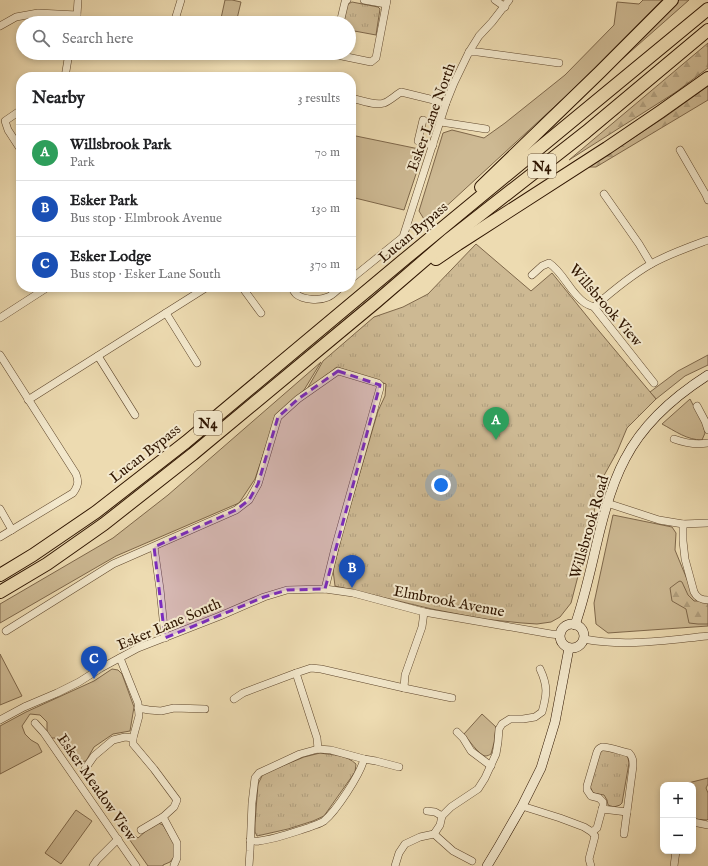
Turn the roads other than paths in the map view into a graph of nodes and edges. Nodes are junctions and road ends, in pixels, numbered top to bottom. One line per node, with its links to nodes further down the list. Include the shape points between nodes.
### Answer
1 (78, 0): 11 (street)
2 (181, 0): 13 (street)
3 (347, 0): 14 (street)
4 (364, 0): 8 (street)
5 (495, 0): 9 (street)
6 (509, 0): 9 (street, Esker Lane North)
7 (672, 0): 36 (highway)
8 (387, 2): 19 (street, via 376,58 371,62)
9 (505, 6): 18 (street, Esker Lane North)
10 (708, 9): 36 (highway, Lucan Bypass / N4)
11 (77, 15): 12 (street, via 38,13)
12 (22, 16)
13 (176, 16)
14 (342, 16)
15 (16, 17): 16 (street)
16 (0, 26)
17 (708, 30): 45 (highway, Lucan Bypass / N4, via 586,132 448,240)
18 (469, 52): 21 (street); 25 (street, Esker Lane North)
19 (356, 59)
20 (68, 60): 22 (street)
21 (559, 63)
22 (65, 72)
23 (708, 78): 45 (highway, via 607,148 458,244)
24 (356, 99): 25 (street, via 376,104 385,103 401,92)
25 (446, 103): 28 (street, Esker Lane North)
26 (16, 113): 30 (street, via 5,121)
27 (423, 120): 31 (street, via 418,141)
28 (440, 122): 29 (street); 31 (street, Esker Lane North)
29 (486, 130)
30 (16, 142)
31 (433, 145): 38 (street, Esker Lane North, via 403,237)
32 (680, 150): 34 (street)
33 (604, 194): 37 (street)
34 (708, 200)
35 (708, 240): 37 (street)
36 (406, 258): 68 (highway, Lucan Bypass / N4, via 186,442 96,512 33,556)
37 (651, 264): 46 (street)
38 (356, 275)
39 (532, 276): 46 (street, Willsbrook View, via 549,263 556,267 585,303)
40 (40, 292): 49 (street)
41 (199, 292): 47 (street)
42 (246, 292): 48 (street)
43 (295, 292): 44 (street, via 308,298 321,299)
44 (335, 292)
45 (376, 302): 71 (highway, Lucan Bypass / N4, via 193,454 104,524 47,564)
46 (594, 307): 54 (street, Willsbrook View)
47 (166, 313): 51 (street); 52 (street)
48 (261, 313)
49 (0, 318)
50 (0, 355): 55 (street)
51 (98, 356): 55 (street); 57 (street)
52 (197, 363)
53 (708, 375): 61 (street, Willsbrook Road, via 678,396 641,434 623,463)
54 (654, 383)
55 (28, 400): 65 (street, via 76,474 78,487 73,493)
56 (697, 406): 58 (street)
57 (135, 415)
58 (708, 430)
59 (674, 438): 60 (street, via 699,444)
60 (708, 443)
61 (607, 503): 64 (street, via 659,520); 74 (street, Willsbrook Road, via 588,583)
62 (0, 509): 65 (street)
63 (708, 522): 64 (street)
64 (683, 524): 72 (street, via 685,559 694,592 696,597)
65 (12, 530): 66 (street)
66 (0, 537)
67 (154, 547): 69 (street, via 236,510 249,500 258,484 278,417 298,399 338,371 378,383 380,388); 75 (street, via 113,564); 78 (street)
68 (0, 575)
69 (325, 588): 70 (street, Esker Lane South); 78 (street, Esker Lane South, via 287,590 264,597)
70 (334, 590): 73 (street, Elmbrook Avenue)
71 (0, 592)
72 (708, 600)
73 (424, 612): 76 (street, Elmbrook Avenue); 84 (street, via 422,627 405,675)
74 (574, 625): 76 (street, via 567,625); 79 (street, via 581,629)
75 (6, 631)
76 (560, 635): 80 (street, via 561,642)
77 (708, 636): 79 (street, via 631,643)
78 (165, 638): 81 (street, Esker Lane South)
79 (584, 639): 80 (street, via 579,646)
80 (569, 648): 98 (street, via 555,722 541,768)
81 (120, 658): 87 (street); 89 (street, Esker Lane South, via 79,682)
82 (540, 669): 95 (street, via 546,690 542,712 535,717 510,719 502,724 498,729 496,754)
83 (296, 673): 84 (street, via 311,668 321,669); 86 (street, via 243,693); 93 (street, via 317,738)
84 (404, 688): 85 (street)
85 (452, 698)
86 (234, 699)
87 (138, 708): 88 (street, via 161,711 174,708); 92 (street, via 139,716)
88 (205, 709)
89 (0, 720)
90 (35, 724): 110 (street, Esker Meadow View, via 44,733)
91 (457, 732): 95 (street, via 471,751)
92 (133, 738): 97 (street, via 113,740 94,756); 103 (street, via 133,744 177,800)
93 (318, 749): 94 (street); 111 (street, via 300,754 259,773 255,778)
94 (364, 759): 96 (street); 111 (street, via 360,772 331,814 322,822 271,839 258,842)
95 (491, 766): 102 (street, via 478,789)
96 (398, 767)
97 (85, 769)
98 (522, 806): 107 (street); 119 (street)
99 (602, 809): 101 (street); 101 (street, via 603,802 591,796 587,790 598,749 602,747 629,753 633,758); 107 (street, via 597,828)
100 (427, 811): 102 (street)
101 (627, 812): 109 (street)
102 (442, 816): 108 (street)
103 (164, 817): 106 (street); 114 (street, via 177,843 177,858)
104 (696, 823): 105 (street)
105 (708, 825)
106 (141, 830)
107 (592, 832): 120 (street, via 595,836)
108 (434, 834): 113 (street, via 453,851); 118 (street, via 405,844)
109 (624, 834)
110 (118, 839): 115 (street); 116 (street, Esker Meadow View)
111 (250, 840): 117 (street)
112 (676, 854): 121 (street)
113 (472, 861)
114 (174, 865)
115 (93, 866)
116 (136, 866)
117 (249, 866)
118 (394, 866)
119 (487, 866)
120 (591, 866)
121 (674, 866)

